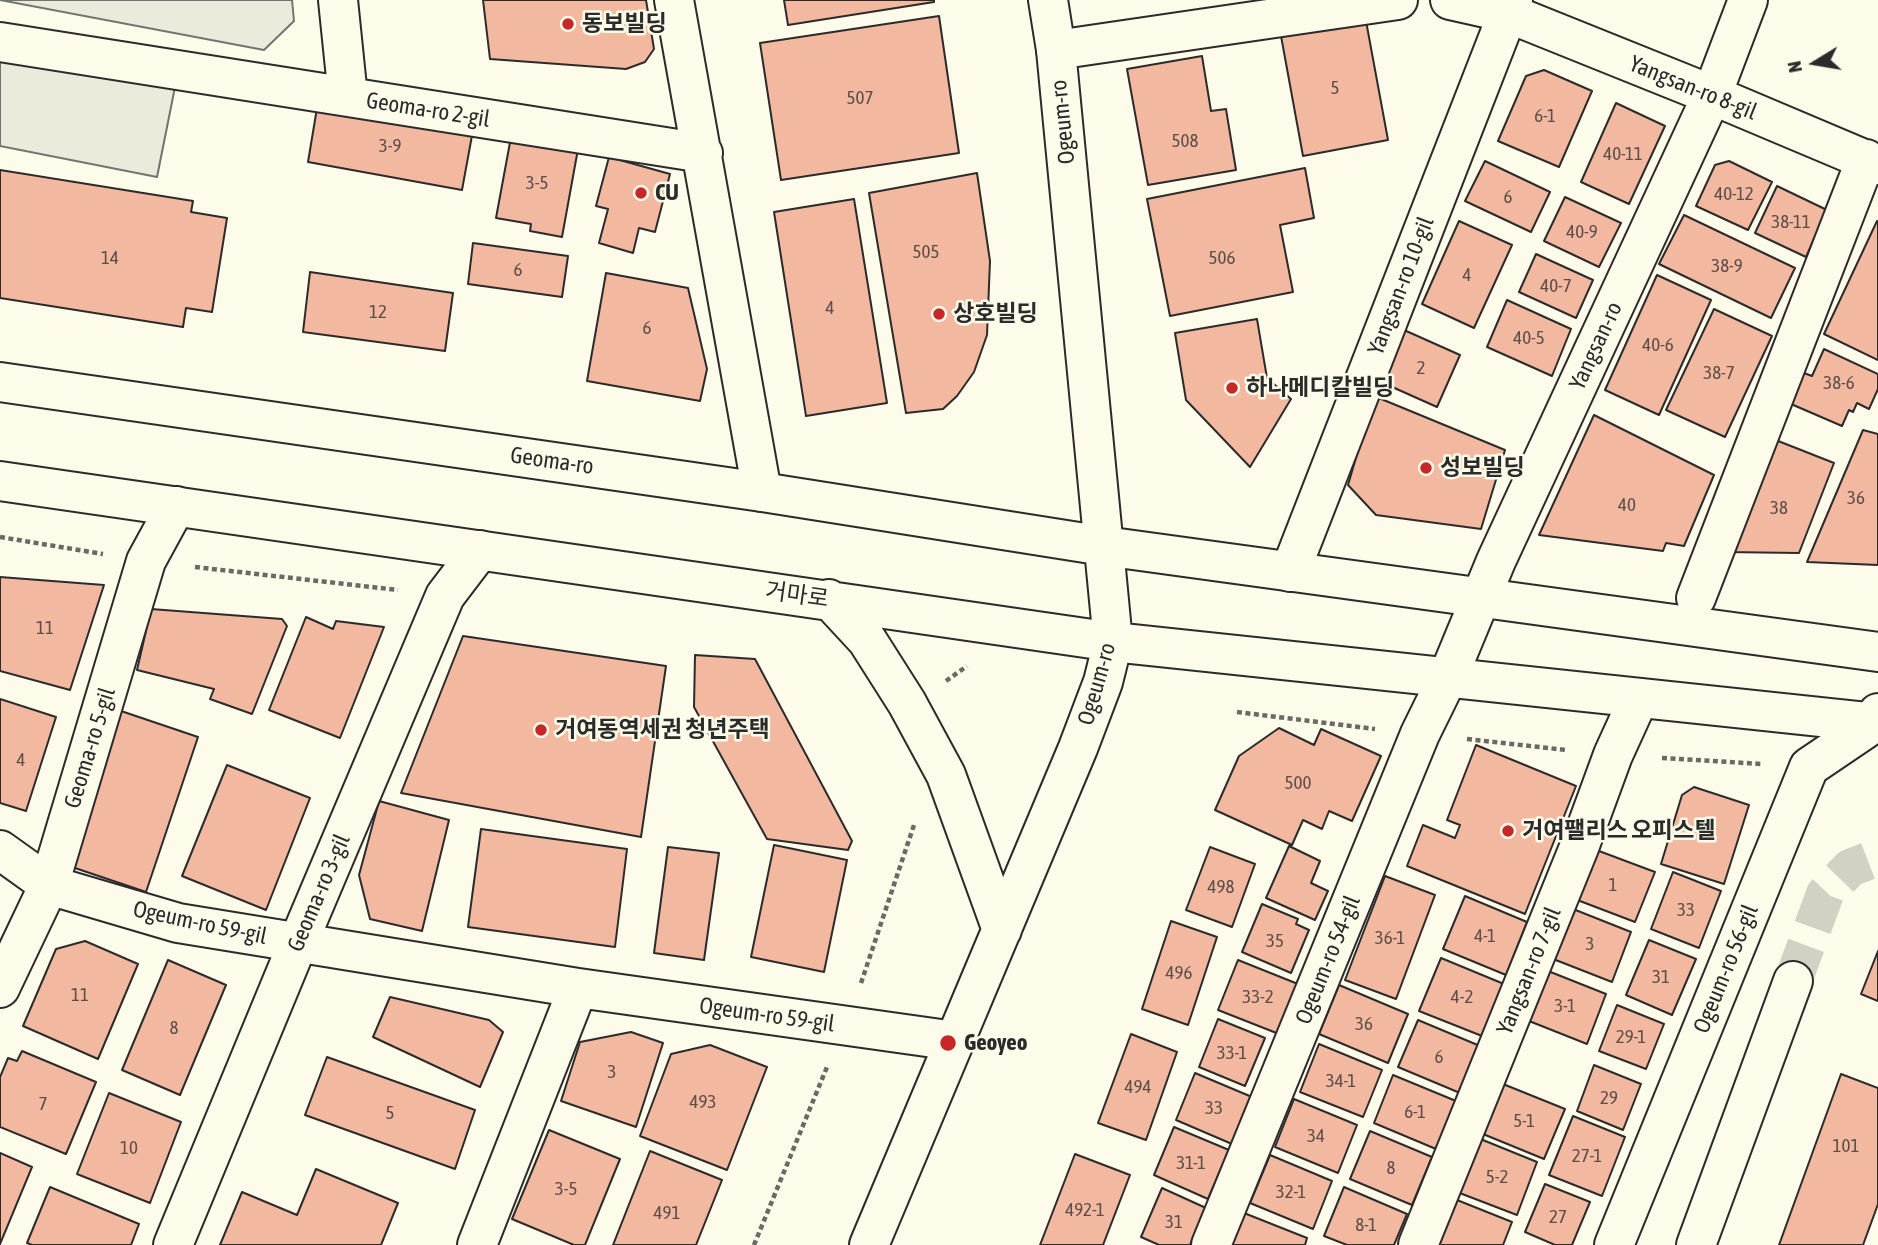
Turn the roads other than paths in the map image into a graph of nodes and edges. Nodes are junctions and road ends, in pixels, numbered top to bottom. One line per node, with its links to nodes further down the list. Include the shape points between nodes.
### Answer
1 (338, 0): 11 (street)
2 (674, 0): 12 (street)
3 (1048, 0): 9 (street, Ogeum-ro)
4 (1398, 0): 9 (street)
5 (1450, 0): 7 (street, Yangsan-ro 8-gil)
6 (1748, 0): 10 (street, Yangsan-ro)
7 (1511, 7): 10 (street, Yangsan-ro 8-gil); 20 (street, Yangsan-ro 10-gil)
8 (0, 42): 11 (street, Geoma-ro 2-gil)
9 (1056, 50): 18 (street, Ogeum-ro)
10 (1712, 95): 13 (street, Yangsan-ro 8-gil); 21 (street, Yangsan-ro)
11 (348, 97): 12 (street, Geoma-ro 2-gil)
12 (703, 153): 16 (street)
13 (1872, 162): 22 (street)
14 (0, 382): 16 (street, Geoma-ro)
15 (0, 481): 17 (street)
16 (762, 492): 18 (street, Geoma-ro)
17 (176, 506): 19 (street); 30 (street, Geoma-ro 5-gil, via 146,561)
18 (1104, 545): 20 (street); 24 (street, Ogeum-ro)
19 (480, 550): 23 (street, 거마로); 32 (street, Geoma-ro 3-gil, via 445,596)
20 (1290, 572): 21 (street)
21 (1481, 598): 25 (street); 26 (street, Yangsan-ro)
22 (1696, 598)
23 (829, 599): 24 (street, 거마로); 31 (street, via 867,640 946,775)
24 (1113, 642): 26 (street); 31 (street, Ogeum-ro, via 1082,737)
25 (1878, 652)
26 (1448, 677): 27 (street); 40 (street, Ogeum-ro 54-gil, via 1420,734)
27 (1639, 698): 28 (street); 41 (street, Yangsan-ro 7-gil)
28 (1877, 719): 42 (street, Ogeum-ro 56-gil, via 1809,767)
29 (0, 850): 30 (street, Ogeum-ro 59-gil)
30 (49, 885): 32 (street, Ogeum-ro 59-gil, via 178,923); 34 (street, Geoma-ro 5-gil)
31 (1002, 930): 36 (street, Ogeum-ro)
32 (298, 943): 35 (street, Ogeum-ro 59-gil); 37 (street, Geoma-ro 3-gil)
33 (1793, 981): 43 (street)
34 (0, 988)
35 (578, 988): 36 (street, Ogeum-ro 59-gil); 38 (street)
36 (955, 1041): 39 (street, Ogeum-ro)
37 (173, 1245)
38 (477, 1245)
39 (869, 1245)
40 (1211, 1245)
41 (1418, 1245)
42 (1614, 1245)
43 (1696, 1245)

